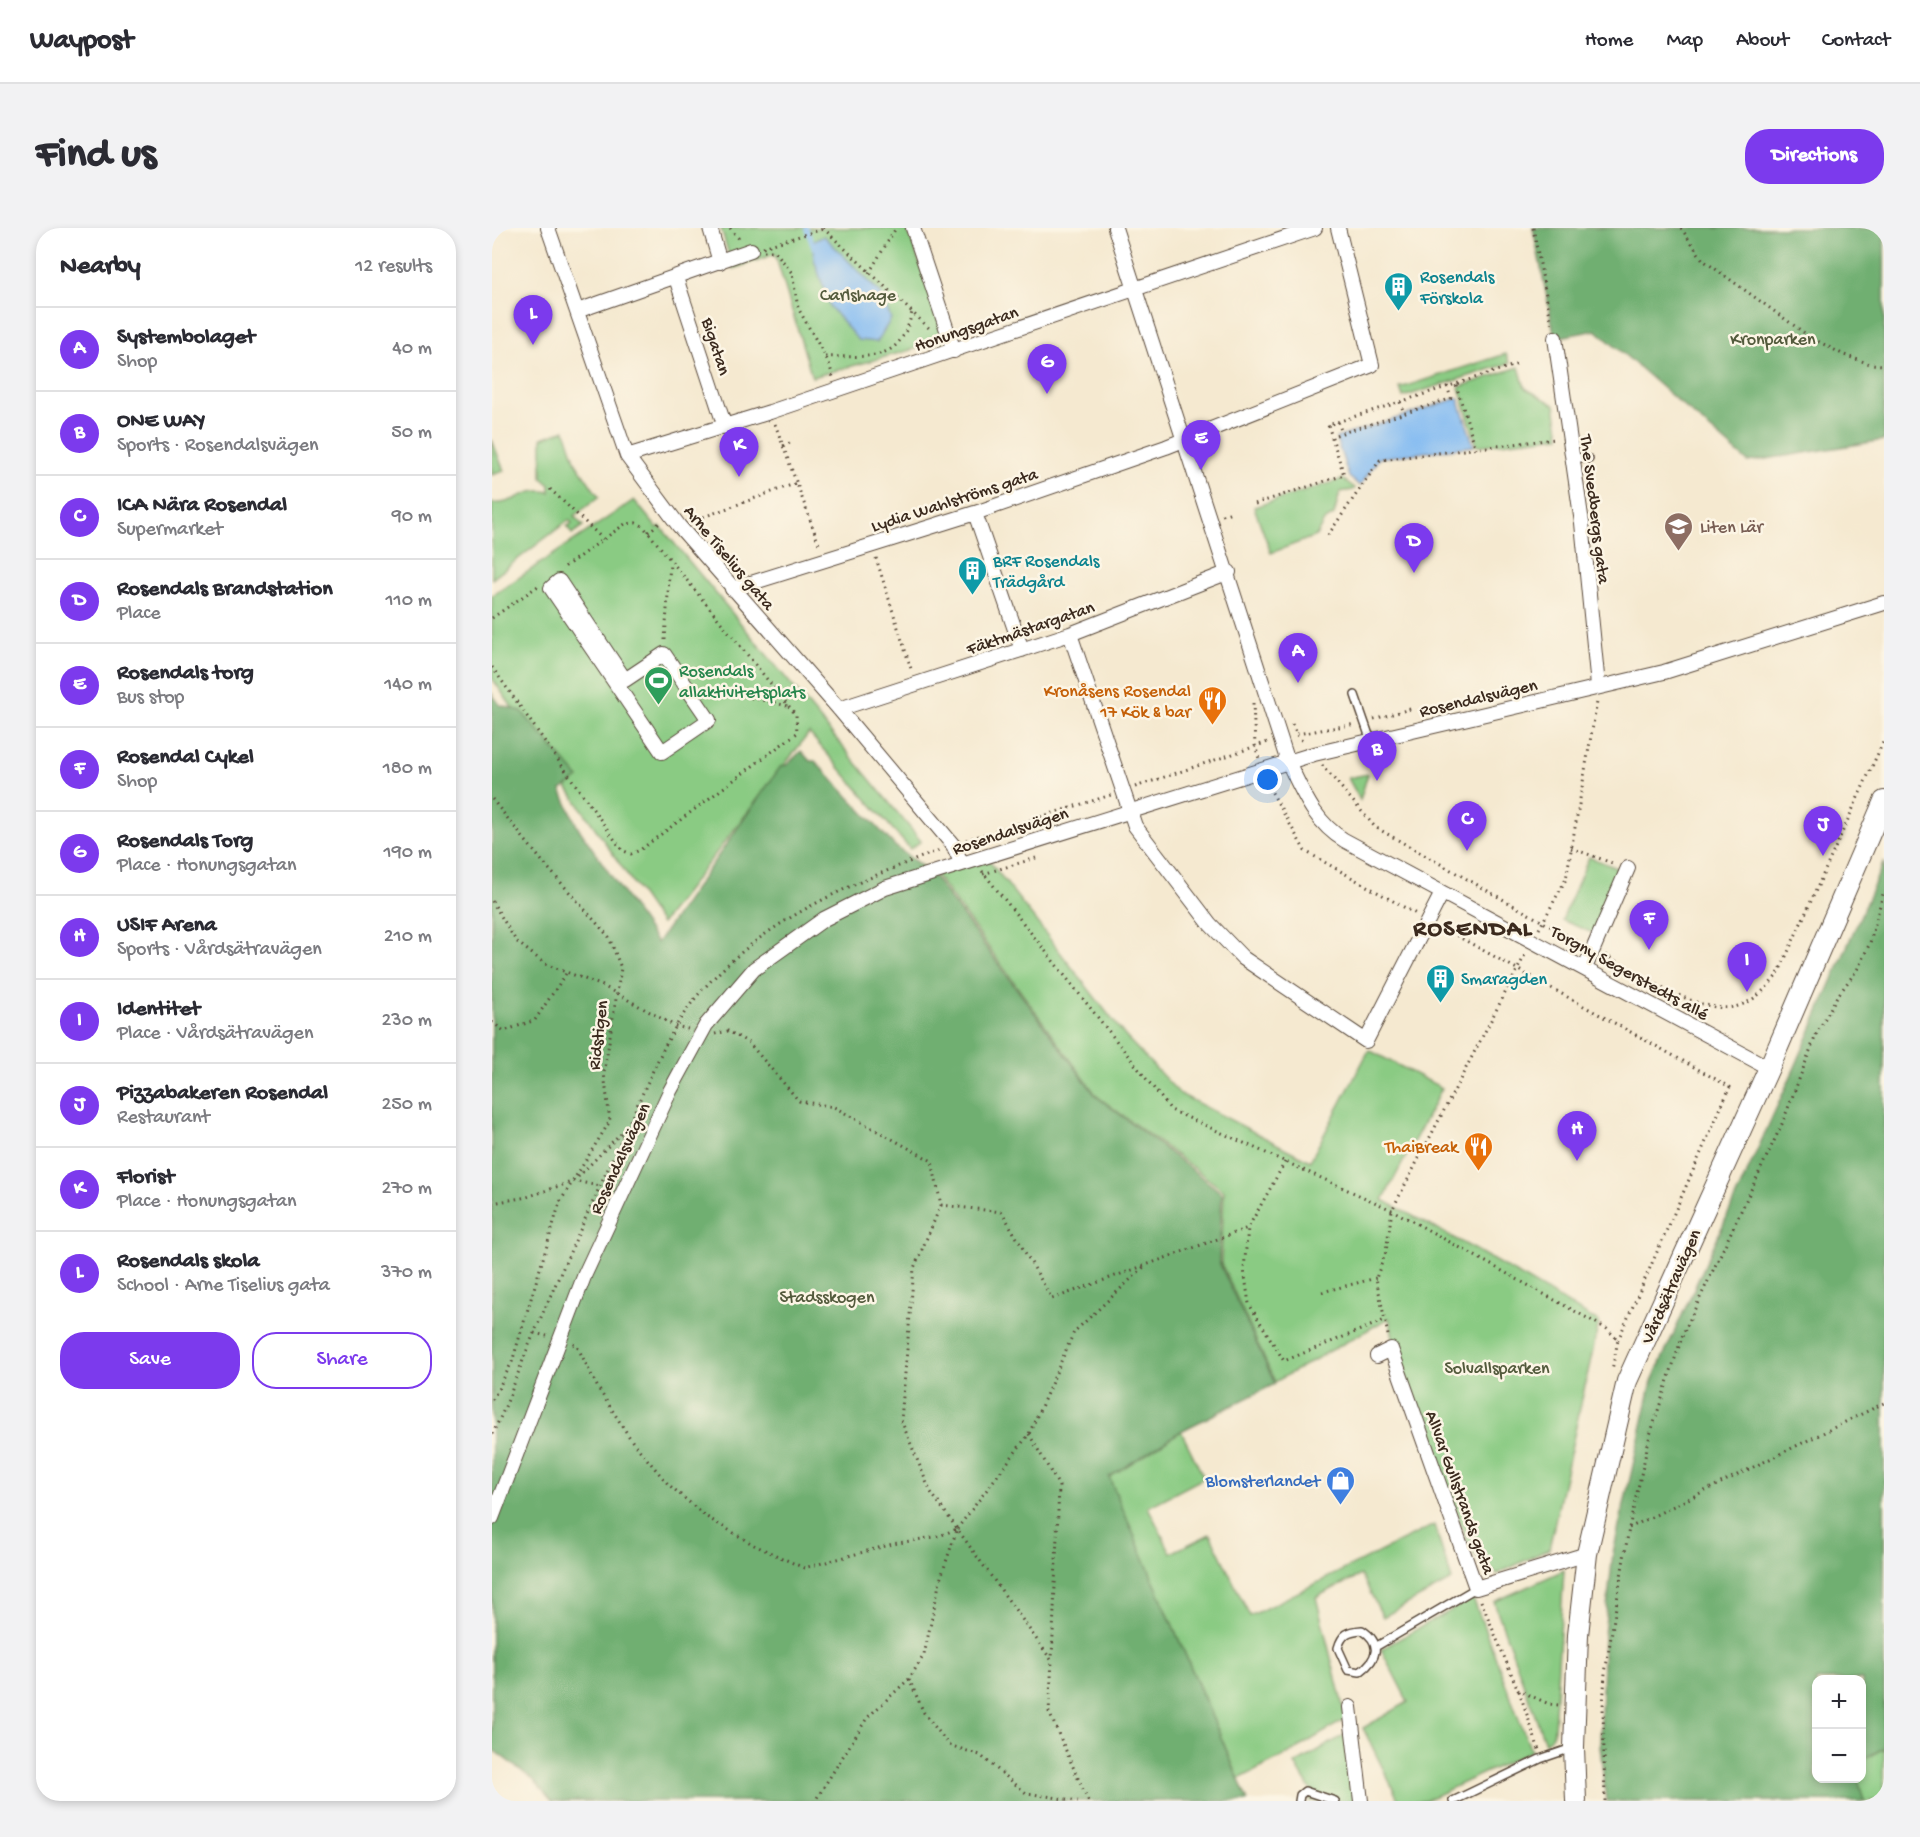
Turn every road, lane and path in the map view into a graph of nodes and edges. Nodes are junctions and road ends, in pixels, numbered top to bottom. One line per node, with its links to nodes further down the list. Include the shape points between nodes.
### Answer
1 (548, 228): 17 (street, Arne Tiselius gata)
2 (710, 228): 13 (street)
3 (730, 228): 12 (path)
4 (824, 228): 12 (path); 14 (path)
5 (896, 228): 14 (path)
6 (913, 228): 20 (street)
7 (1115, 228): 16 (street, Torgny Segerstedts allé)
8 (1315, 228): 16 (street, Honungsgatan)
9 (1338, 228): 35 (street, Lydia Wahlströms gata, via 1372,365)
10 (1533, 228): 19 (path)
11 (1681, 228): 23 (path, via 1703,260 1810,337 1844,355)
12 (751, 250): 13 (street); 21 (path, via 775,251 792,273 798,308)
13 (720, 262): 15 (street)
14 (869, 273): 18 (path)
15 (676, 278): 17 (street); 30 (street, Bigatan)
16 (1135, 288): 20 (street, Honungsgatan); 35 (street, Torgny Segerstedts allé)
17 (578, 311): 39 (street, Arne Tiselius gata)
18 (912, 312): 20 (path); 21 (path, via 903,341 894,349 876,355)
19 (1555, 338): 40 (street, The Svedbergs gata)
20 (954, 351): 26 (street, Honungsgatan)
21 (825, 357): 26 (path)
22 (1518, 364): 24 (path)
23 (1884, 365)
24 (1455, 384): 25 (path); 38 (path)
25 (1447, 387): 27 (path); 28 (path, via 1454,398)
26 (837, 390): 30 (street, Honungsgatan)
27 (1400, 402): 28 (path); 29 (path)
28 (1404, 413): 32 (path)
29 (1338, 422): 32 (path); 44 (path, via 1328,425 1344,475)
30 (725, 427): 39 (street, Honungsgatan)
31 (777, 430): 37 (path)
32 (1342, 433): 33 (path)
33 (1336, 435)
34 (1560, 439): 38 (path)
35 (1186, 440): 46 (street, Lydia Wahlströms gata); 57 (street, Torgny Segerstedts allé)
36 (792, 442): 37 (path)
37 (783, 446): 42 (path)
38 (1476, 449): 51 (path, via 1380,460)
39 (627, 456): 49 (street, Arne Tiselius gata)
40 (1572, 457): 41 (lane); 68 (street, The Svedbergs gata)
41 (1589, 459)
42 (798, 483): 49 (path); 54 (path)
43 (550, 489): 52 (path)
44 (1255, 504)
45 (1232, 512): 47 (path)
46 (975, 513): 53 (street, Lydia Wahlströms gata); 63 (street)
47 (1220, 516)
48 (665, 519): 50 (path)
49 (679, 526): 59 (street, Arne Tiselius gata)
50 (648, 532): 52 (path, via 636,522 625,524); 55 (path)
51 (1328, 535)
52 (603, 540): 56 (path)
53 (872, 545): 54 (street, Lydia Wahlströms gata); 67 (path)
54 (824, 560): 59 (street, Lydia Wahlströms gata)
55 (670, 561): 64 (path); 70 (path)
56 (560, 571)
57 (1229, 572): 62 (street, Fäktmästargatan); 72 (street, Torgny Segerstedts allé)
58 (540, 584): 61 (path)
59 (732, 589): 71 (street, Arne Tiselius gata)
60 (1884, 603): 68 (street, Rosendalsvägen, via 1665,672)
61 (492, 618)
62 (1070, 634): 63 (street, Fäktmästargatan); 79 (street)
63 (1022, 650): 67 (street, Fäktmästargatan)
64 (664, 654): 66 (street); 66 (street, via 625,680 559,581 551,588 662,752 709,720)
65 (492, 667): 70 (path, via 622,850 631,854 797,733 796,715)
66 (684, 683): 70 (path)
67 (915, 685): 71 (street, Fäktmästargatan)
68 (1598, 686): 74 (street, Rosendalsvägen); 84 (path)
69 (1355, 695): 74 (lane)
70 (789, 706)
71 (839, 709): 83 (street, Arne Tiselius gata)
72 (1280, 738): 75 (path); 76 (path, via 1296,734); 77 (street, Torgny Segerstedts allé)
73 (1884, 740): 94 (path, via 1778,974 1753,999 1733,1007 1709,1005 1685,997)
74 (1371, 741): 76 (street, Rosendalsvägen)
75 (1255, 745): 78 (path); 79 (path)
76 (1314, 754): 77 (street, Rosendalsvägen); 92 (path, via 1375,827)
77 (1288, 762): 78 (street, Rosendalsvägen); 89 (street, Torgny Segerstedts allé, via 1311,809 1335,834)
78 (1263, 770): 82 (street, Rosendalsvägen); 91 (path, via 1305,850)
79 (1123, 791): 82 (street); 83 (path)
80 (492, 798): 98 (path, Ridstigen, via 609,937 621,968)
81 (1884, 801): 102 (main road, Vårdsätravägen)
82 (1130, 811): 85 (street, Rosendalsvägen); 91 (street, via 1136,826 1210,924 1243,958 1366,1041)
83 (953, 846): 85 (street, Arne Tiselius gata); 100 (path, via 863,879 800,910 742,952 706,985)
84 (1571, 848): 86 (path); 92 (path, via 1566,879)
85 (962, 864): 101 (street, Rosendalsvägen, via 885,888 824,919 754,969)
86 (1628, 868): 94 (street)
87 (983, 874): 104 (path, via 1171,1110)
88 (1884, 890): 126 (path, via 1870,943 1816,1035 1782,1124 1683,1334 1650,1435)
89 (1442, 892): 91 (street); 93 (street, Torgny Segerstedts allé)
90 (492, 901): 97 (path, via 516,941 544,964)
91 (1428, 920): 96 (path)
92 (1542, 923): 93 (path); 94 (path)
93 (1534, 940): 95 (street, Torgny Segerstedts allé); 96 (path)
94 (1593, 949): 95 (street)
95 (1585, 968): 102 (street, Torgny Segerstedts allé)
96 (1517, 969): 109 (path); 118 (path, via 1730,1087)
97 (567, 972): 98 (path); 99 (path, via 535,1020 504,1031)
98 (615, 993): 100 (path); 105 (path, Ridstigen, via 604,1073 610,1121)
99 (492, 1022)
100 (675, 1026): 101 (path); 103 (path)
101 (702, 1032): 108 (path, via 719,1035 728,1030 749,1042 799,1101 834,1107 932,1161); 117 (street, Rosendalsvägen, via 670,1091 585,1274)
102 (1769, 1068): 128 (main road, Vårdsätravägen, via 1627,1381)
103 (627, 1127): 105 (path); 106 (path)
104 (1285, 1162): 109 (path); 110 (path)
105 (574, 1181): 106 (path); 107 (path, via 527,1197); 121 (path, Ridstigen, via 560,1202 512,1362)
106 (600, 1186): 116 (path)
107 (492, 1203)
108 (941, 1205): 111 (path, via 1002,1212 1052,1299); 127 (path, via 914,1269 901,1420 930,1491)
109 (1392, 1210): 112 (path, via 1386,1252); 115 (path)
110 (1248, 1228): 111 (path); 114 (path, via 1244,1269 1249,1304 1284,1360)
111 (1147, 1264): 124 (path, via 1074,1332)
112 (1376, 1278): 113 (path); 114 (path)
113 (1322, 1292)
114 (1386, 1320): 119 (path)
115 (1607, 1329)
116 (534, 1333): 117 (path); 123 (path, via 505,1411)
117 (560, 1340): 125 (street, Rosendalsvägen); 127 (path, via 577,1346 632,1441 668,1484 705,1516 754,1545 804,1568)
118 (1618, 1340)
119 (1391, 1349): 120 (street); 129 (street, Allvar Gullstrands gata)
120 (1377, 1356)
121 (492, 1401)
122 (1884, 1403): 126 (path)
123 (492, 1434)
124 (1029, 1434): 127 (path); 131 (path, via 1059,1486)
125 (492, 1518)
126 (1629, 1528): 136 (path)
127 (957, 1529): 131 (path); 132 (path, via 940,1580 924,1655)
128 (1587, 1554): 129 (street, Allvar Gullstrands gata); 134 (main road, Vårdsätravägen, via 1578,1635)
129 (1476, 1588): 130 (lane); 133 (path)
130 (1377, 1646): 130 (lane, via 1362,1630 1342,1637 1338,1648 1348,1670 1360,1672 1370,1665)
131 (1052, 1661): 141 (path, via 1049,1712)
132 (909, 1679): 139 (path, via 867,1718); 140 (path, via 924,1713 949,1745 980,1755 1026,1793)
133 (1518, 1690): 134 (path, via 1549,1704); 138 (path)
134 (1576, 1705): 136 (path); 137 (main road, Vårdsätravägen)
135 (1350, 1707): 144 (street)
136 (1603, 1707): 147 (path)
137 (1574, 1747): 138 (lane); 146 (main road, Vårdsätravägen)
138 (1539, 1759): 145 (lane)
139 (815, 1801)
140 (1078, 1801)
141 (1088, 1801)
142 (1299, 1801): 143 (lane, via 1305,1791)
143 (1335, 1801)
144 (1362, 1801)
145 (1453, 1801)
146 (1575, 1801)
147 (1605, 1801)

